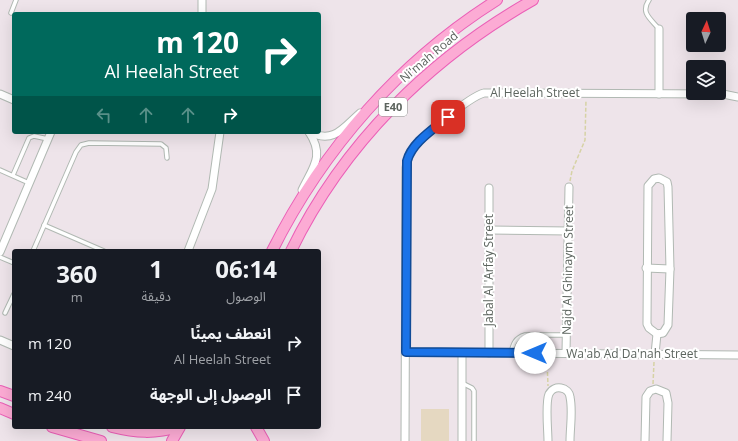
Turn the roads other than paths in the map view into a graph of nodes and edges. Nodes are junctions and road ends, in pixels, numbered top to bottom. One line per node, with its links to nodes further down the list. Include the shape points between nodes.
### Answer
1 (16, 0): 7 (lane)
2 (202, 0): 6 (street)
3 (497, 0): 9 (main road, Ni'mah Road / E40, via 441,40)
4 (533, 0): 32 (main road, Ni'mah Road / E40, via 495,22 456,50 419,81 387,113 330,184)
5 (649, 0): 8 (lane, via 645,13)
6 (202, 12)
7 (11, 13)
8 (659, 28): 11 (street)
9 (386, 90): 16 (street, via 335,135); 24 (main road, Ni'mah Road / E40, via 332,153)
10 (0, 94): 13 (street)
11 (659, 94): 12 (street, Al Heelah Street, via 723,94); 44 (street, Al Heelah Street, via 476,95 416,144 406,168)
12 (738, 97)
13 (12, 99)
14 (220, 134): 30 (street, via 212,189)
15 (310, 134): 24 (street, via 317,146 318,156)
16 (314, 134)
17 (50, 135): 20 (lane, via 29,138); 21 (street)
18 (166, 158): 25 (lane, via 166,148 161,144 84,144 77,149)
19 (0, 170): 20 (lane)
20 (13, 175): 21 (lane)
21 (29, 183): 33 (street)
22 (569, 187): 27 (street, Najd Al Ghinaym Street)
23 (489, 188): 26 (street, Jabal Al 'Arfay Street)
24 (290, 217): 31 (main road, Ni'mah Road / E40)
25 (44, 225): 28 (lane); 29 (lane)
26 (489, 230): 27 (street); 46 (street, Jabal Al 'Arfay Street)
27 (569, 231): 41 (street, Najd Al Ghinaym Street)
28 (34, 249)
29 (99, 249)
30 (189, 249)
31 (273, 249)
32 (292, 249)
33 (0, 252)
34 (0, 257): 35 (lane)
35 (12, 262)
36 (646, 268): 37 (street); 37 (street, via 648,186 654,179 659,178 667,182 668,187); 40 (street, via 647,324)
37 (670, 268): 40 (street, via 668,326 663,333)
38 (12, 298): 39 (lane)
39 (5, 313)
40 (657, 334): 49 (street)
41 (567, 335): 47 (lane, via 525,335 516,340); 48 (street, Najd Al Ghinaym Street)
42 (0, 340): 43 (street)
43 (12, 345)
44 (406, 352): 45 (street, Wa'ab Ad Da'nah Street); 64 (street, Al Heelah Street)
45 (462, 353): 46 (street, Wa'ab Ad Da'nah Street); 51 (street)
46 (489, 353): 47 (street, Wa'ab Ad Da'nah Street)
47 (510, 353): 48 (street, Wa'ab Ad Da'nah Street)
48 (566, 353): 49 (street, Wa'ab Ad Da'nah Street)
49 (655, 354): 50 (street, Wa'ab Ad Da'nah Street)
50 (738, 355)
51 (462, 383): 65 (street); 66 (lane, via 474,391)
52 (0, 391): 53 (main road)
53 (12, 395)
54 (0, 408): 55 (main road)
55 (12, 413)
56 (59, 429): 61 (main road)
57 (120, 429): 58 (main road, via 151,433)
58 (170, 429)
59 (178, 429): 62 (main road)
60 (257, 429): 63 (main road)
61 (101, 441)
62 (172, 441)
63 (264, 441)
64 (405, 441)
65 (462, 441)
66 (474, 441)
67 (548, 441): 68 (street, via 549,396 557,388 570,394)
68 (570, 441)
69 (645, 441): 70 (street, via 646,400 653,390 660,389 667,396)
70 (667, 441)

